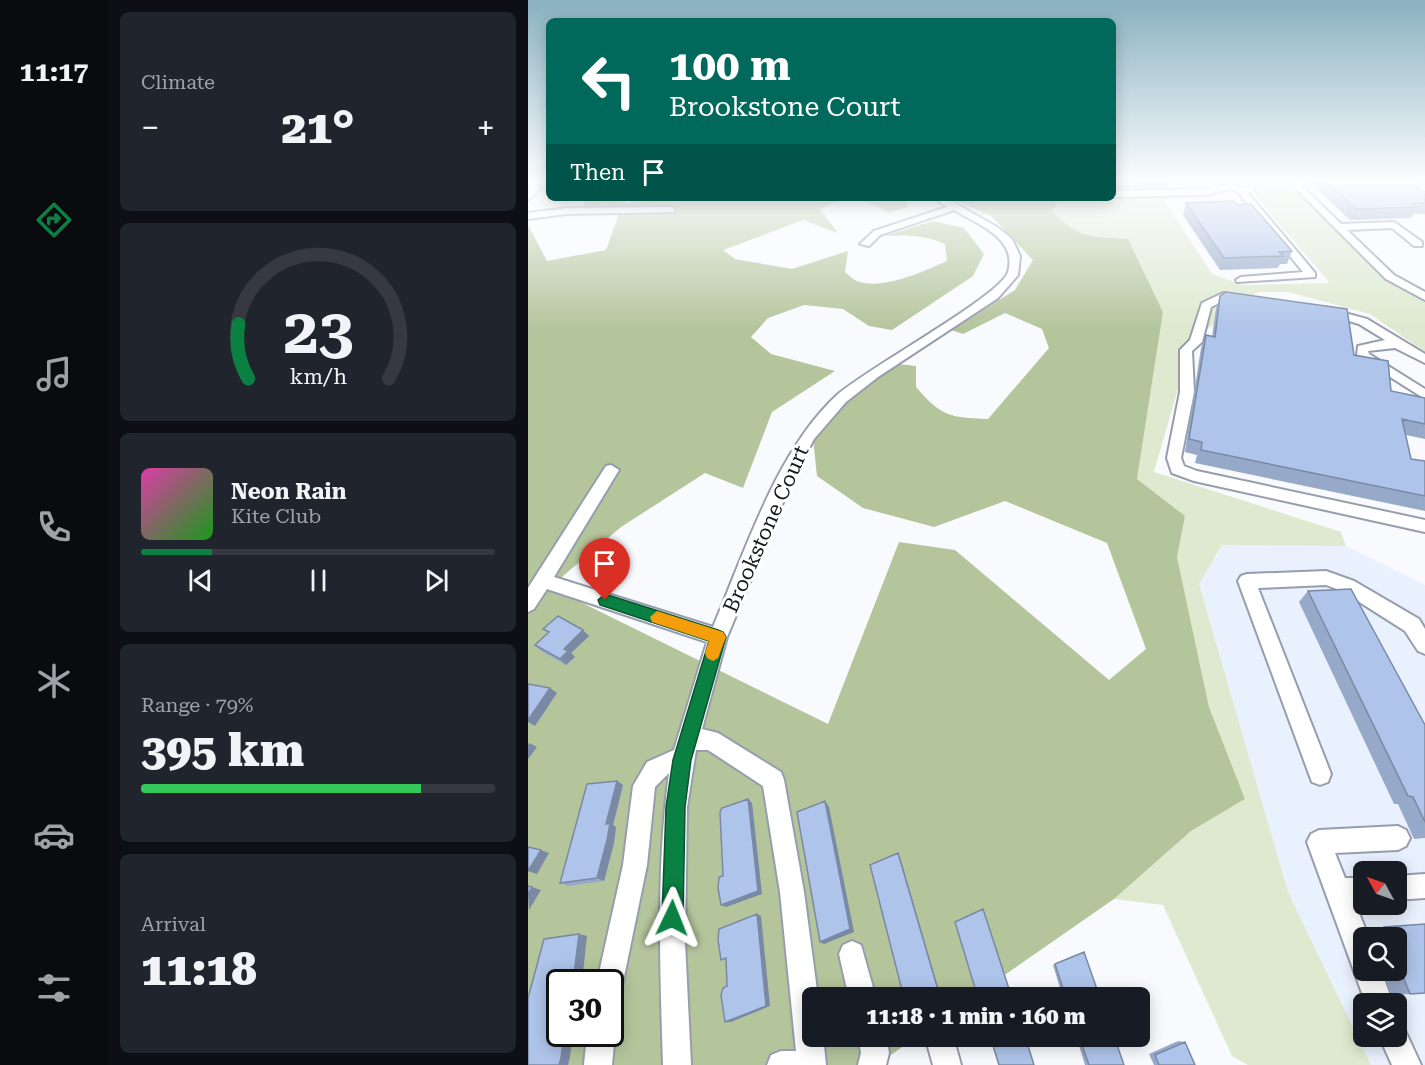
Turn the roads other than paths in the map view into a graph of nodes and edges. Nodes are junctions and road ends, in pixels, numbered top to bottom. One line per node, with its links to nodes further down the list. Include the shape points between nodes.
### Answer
1 (887, 230): 6 (street)
2 (995, 230): 19 (street, Brookstone Court, via 1008,241 1016,256 1013,275 994,296 873,374 823,417 790,468)
3 (1274, 230): 8 (street, via 1311,275)
4 (1342, 230): 9 (street, via 1390,277)
5 (1400, 230): 7 (street)
6 (865, 244)
7 (1418, 244)
8 (1241, 280)
9 (1425, 297)
10 (1256, 301): 16 (street, via 1223,296 1206,305 1196,342 1186,350 1187,392 1174,458 1177,469 1194,476)
11 (1310, 309): 12 (street, via 1354,316 1380,329)
12 (1397, 344): 13 (street); 14 (street, via 1362,349 1363,356)
13 (1425, 359)
14 (1425, 395)
15 (611, 470): 17 (street)
16 (1425, 526)
17 (542, 580): 18 (street); 19 (street, Brookstone Court)
18 (528, 604)
19 (718, 637): 21 (street)
20 (1425, 645): 22 (street, via 1412,625 1348,586 1326,578 1246,582)
21 (685, 749): 30 (street, via 659,764 644,786 635,865); 37 (street, via 676,807 672,941); 40 (street, via 711,740 773,780 792,892)
22 (1320, 774)
23 (1398, 838): 27 (street, via 1319,842)
24 (1425, 886): 25 (street)
25 (1407, 887)
26 (1353, 890): 27 (street)
27 (1338, 891): 28 (street)
28 (1353, 930)
29 (852, 954): 31 (street)
30 (613, 969)
31 (860, 987)
32 (600, 1047): 36 (street)
33 (874, 1047): 41 (street)
34 (942, 1047): 42 (street)
35 (1398, 1047): 43 (street)
36 (598, 1065)
37 (677, 1065)
38 (781, 1065): 39 (street)
39 (798, 1065)
40 (812, 1065)
41 (872, 1065)
42 (946, 1065)
43 (1407, 1065)

